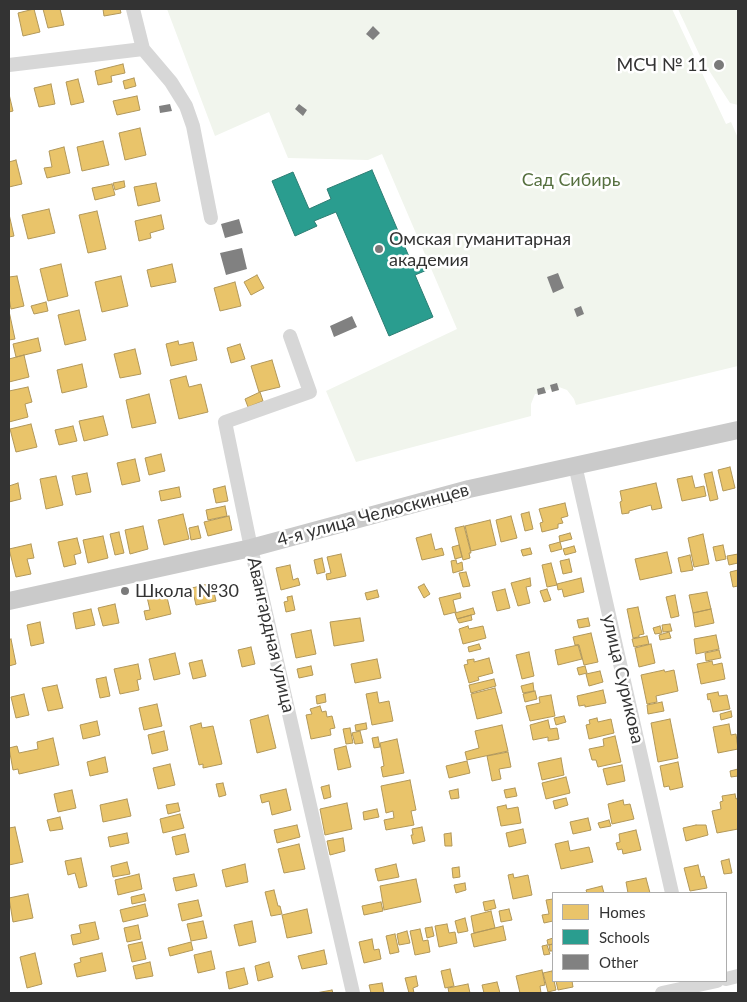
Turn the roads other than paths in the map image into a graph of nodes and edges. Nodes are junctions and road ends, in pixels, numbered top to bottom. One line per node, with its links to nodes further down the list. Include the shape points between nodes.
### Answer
1 (133, 9): 2 (street)
2 (142, 49): 3 (street); 4 (street, via 171,82 186,106 198,147)
3 (9, 65)
4 (211, 218)
5 (290, 336): 8 (street, Авангардная улица, via 310,392 225,422)
6 (738, 430): 7 (main road, 4-я улица Челюскинцев)
7 (575, 465): 8 (main road, 4-я улица Челюскинцев, via 427,499); 10 (street, улица Сурикова)
8 (251, 548): 9 (main road, 4-я улица Челюскинцев); 13 (street, Авангардная улица)
9 (9, 601)
10 (672, 892)
11 (713, 982): 12 (street)
12 (693, 987): 14 (street)
13 (353, 993)
14 (662, 993)

